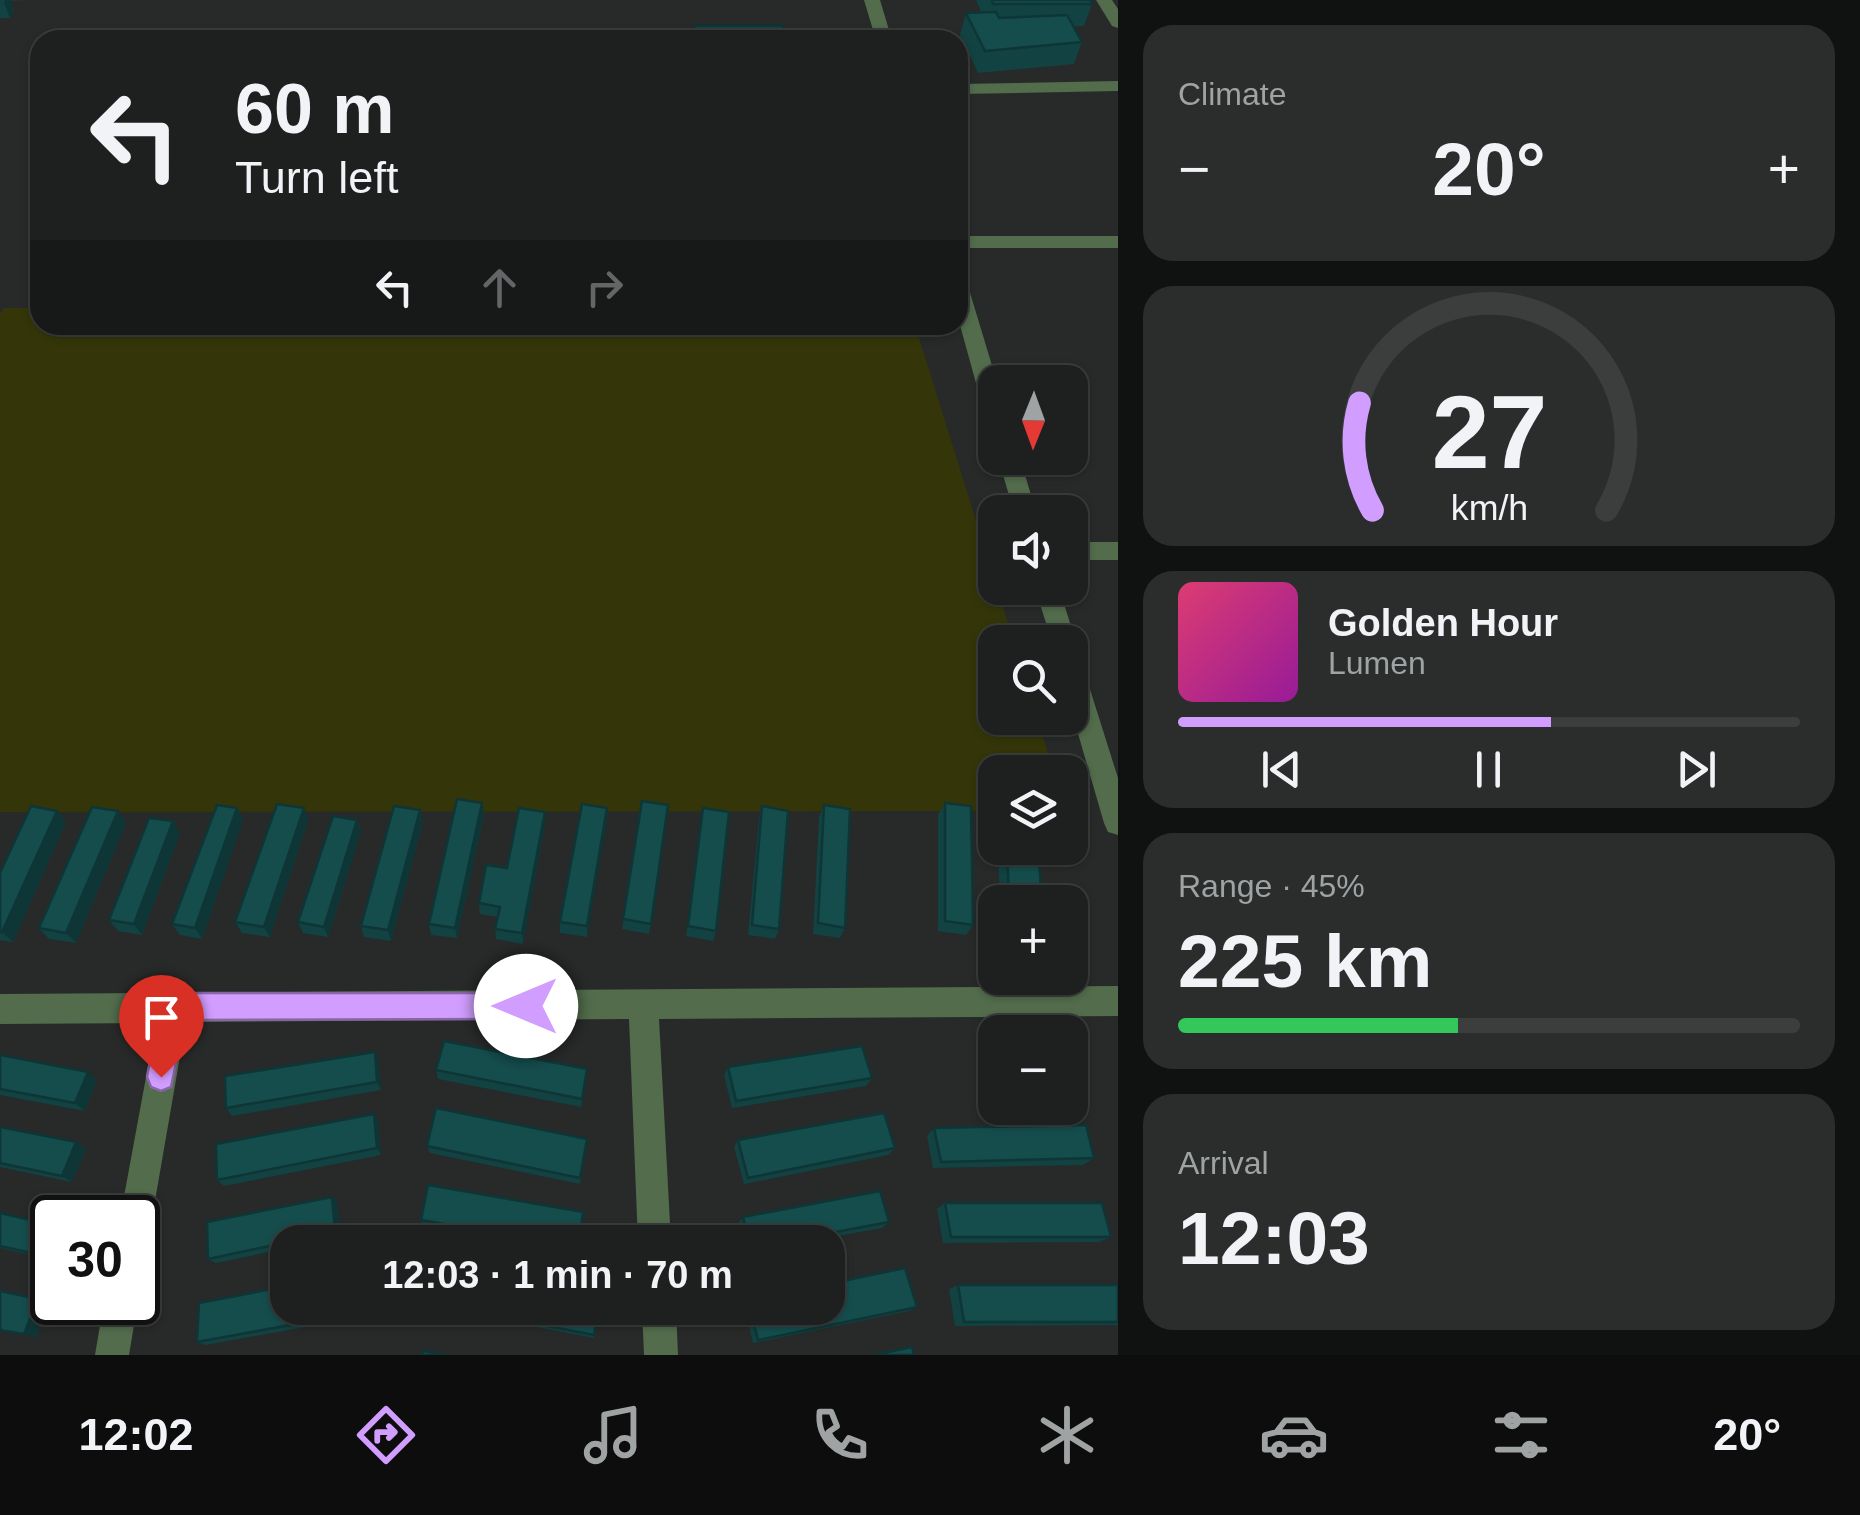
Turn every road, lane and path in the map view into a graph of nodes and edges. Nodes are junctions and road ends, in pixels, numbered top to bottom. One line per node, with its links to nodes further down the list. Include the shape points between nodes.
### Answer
1 (872, 0): 4 (street)
2 (1104, 0): 3 (street)
3 (1118, 23)
4 (881, 30)
5 (1118, 86): 6 (street)
6 (968, 89)
7 (968, 242): 8 (street)
8 (1118, 242)
9 (968, 320): 10 (street)
10 (981, 365)
11 (1118, 551): 12 (street)
12 (1088, 552)
13 (1088, 724): 14 (street)
14 (1118, 823)
15 (1118, 1000): 16 (street)
16 (643, 1006): 17 (street); 20 (street)
17 (174, 1007): 18 (street); 19 (street)
18 (0, 1008)
19 (140, 1195)
20 (655, 1225)
21 (117, 1325): 23 (street)
22 (660, 1325): 24 (street)
23 (112, 1355)
24 (661, 1355)

